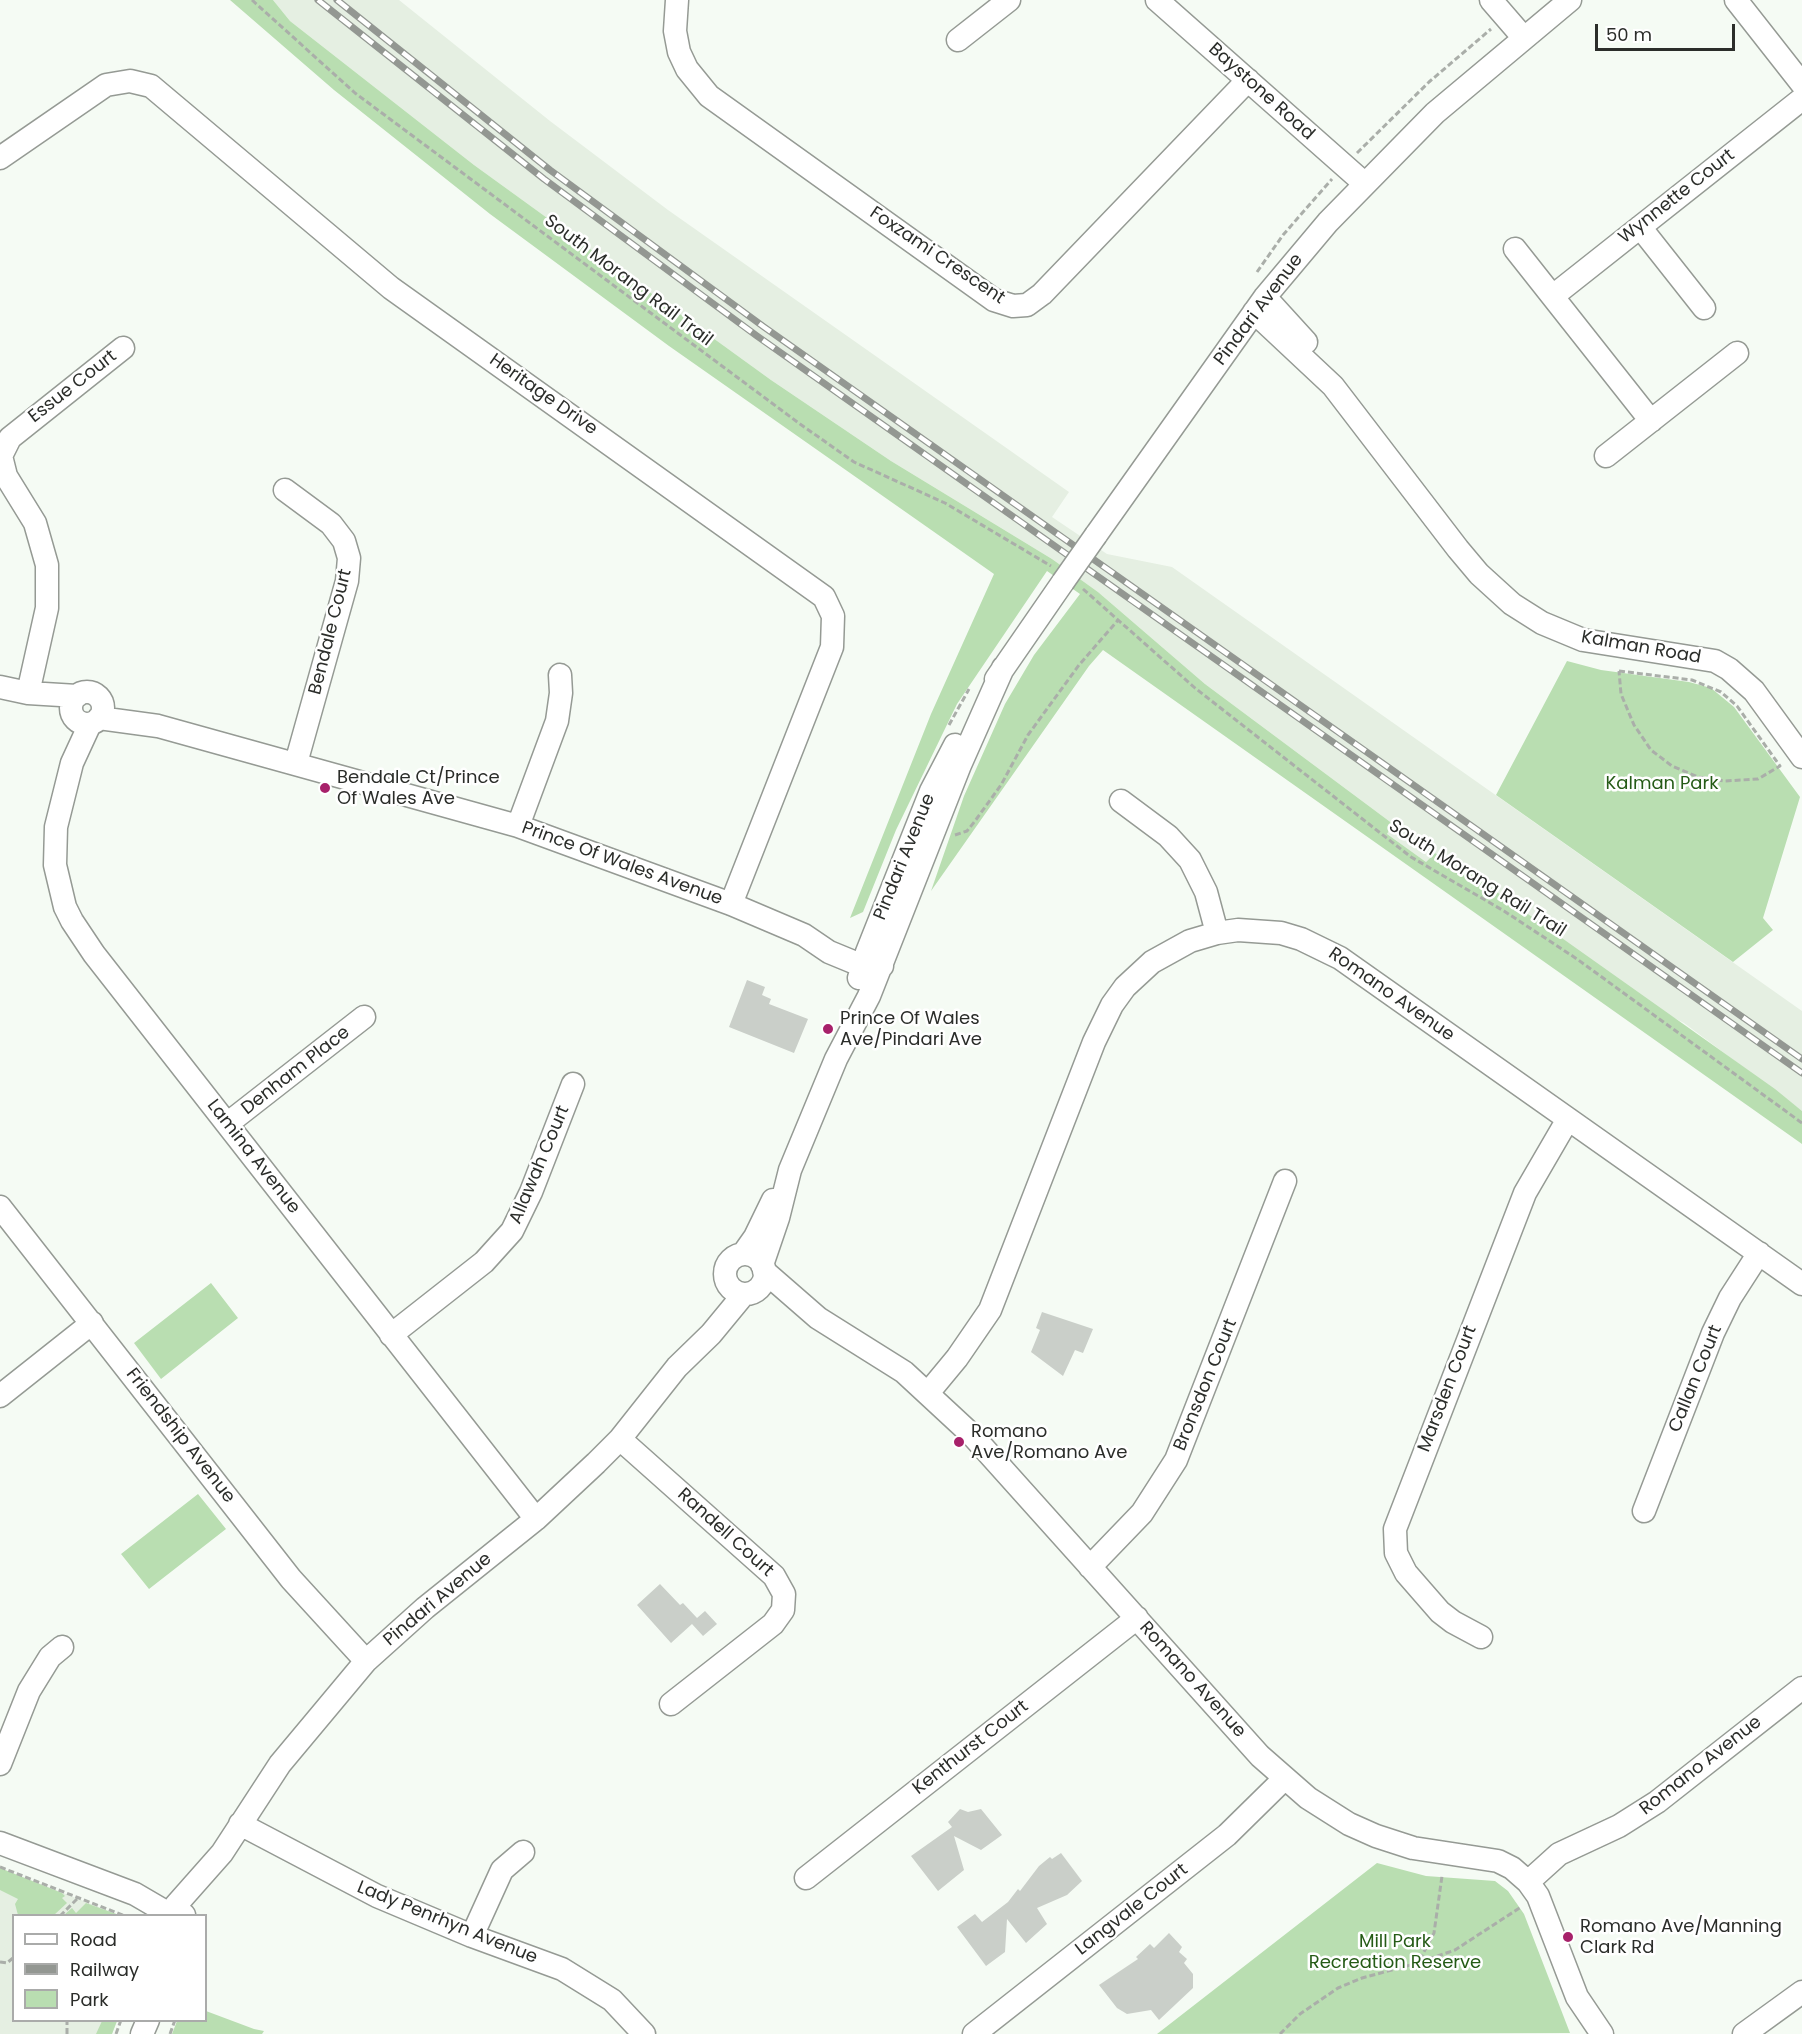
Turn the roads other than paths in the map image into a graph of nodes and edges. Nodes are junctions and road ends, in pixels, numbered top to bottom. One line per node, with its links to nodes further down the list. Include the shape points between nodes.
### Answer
1 (677, 0): 9 (street, Foxzami Crescent, via 675,31 679,52 697,84 709,96 994,300 1013,306 1027,305 1042,294)
2 (1009, 0): 8 (street)
3 (1157, 0): 9 (street, Baystone Road)
4 (1491, 0): 7 (street)
5 (1570, 0): 7 (street, Pindari Avenue)
6 (1736, 0): 10 (street)
7 (1523, 37): 13 (street, Pindari Avenue, via 1435,113)
8 (958, 40)
9 (1248, 80): 13 (street, Baystone Road)
10 (1802, 84)
11 (1802, 99): 14 (street, Wynnette Court)
12 (0, 158): 33 (street, Heritage Drive, via 106,85 130,81 152,86 383,282 824,597 833,616 832,646)
13 (1364, 183): 17 (street, Pindari Avenue)
14 (1640, 226): 16 (street, Wynnette Court); 18 (street)
15 (1515, 249): 16 (street)
16 (1553, 296): 21 (street)
17 (1260, 305): 24 (street, Pindari Avenue, bridge); 29 (street, Kalman Road, via 1304,338 1333,386 1465,557 1512,604 1542,623 1583,640 1715,661 1754,691)
18 (1704, 308)
19 (123, 348): 27 (street, Essue Court, via 10,438 1,456 6,476 35,523 47,565 47,608)
20 (1737, 353): 21 (street)
21 (1651, 421): 22 (street)
22 (1606, 456)
23 (285, 490): 30 (street, Bendale Court, via 339,532 348,558 347,580)
24 (1003, 668): 35 (street, Pindari Avenue, via 936,828); 35 (street, Pindari Avenue, via 939,775)
25 (560, 675): 32 (street, via 557,721)
26 (0, 687): 27 (street, Prince Of Wales Avenue)
27 (28, 693): 28 (street, Prince Of Wales Avenue)
28 (86, 712): 30 (street, Prince Of Wales Avenue, via 158,726); 39 (street, Lamina Avenue, via 54,845 65,907 88,945)
29 (1802, 757)
30 (296, 764): 32 (street, Prince Of Wales Avenue)
31 (1121, 801): 34 (street, via 1168,836 1190,860 1206,892)
32 (518, 826): 33 (street, Prince Of Wales Avenue)
33 (731, 904): 35 (street, Prince Of Wales Avenue, via 804,934 829,952)
34 (1217, 933): 38 (street, Romano Avenue, via 1281,933 1322,948); 49 (street, Romano Avenue, via 1190,941 1152,962 1112,1005 990,1310)
35 (870, 961): 43 (street, Pindari Avenue, via 869,996 837,1059 790,1170 778,1218)
36 (364, 1017): 39 (street, Denham Place)
37 (573, 1084): 48 (street, Allawah Court, via 512,1231 484,1262)
38 (1568, 1119): 42 (street, Romano Avenue); 56 (street, Marsden Court, via 1525,1192 1395,1529 1396,1552 1406,1573 1440,1612)
39 (227, 1124): 48 (street, Lamina Avenue)
40 (1285, 1181): 54 (street, Bronsdon Court, via 1176,1460 1142,1513)
41 (0, 1207): 47 (street, Friendship Avenue)
42 (1759, 1253): 44 (street, Romano Avenue); 52 (street, Callan Court, via 1718,1324)
43 (756, 1263): 45 (street, via 762,1284); 45 (street, via 727,1263); 46 (street, Romano Avenue)
44 (1802, 1284)
45 (741, 1289): 46 (street, Romano Avenue); 51 (street, Pindari Avenue, via 711,1334 677,1367)
46 (818, 1318): 49 (street, Romano Avenue, via 881,1356)
47 (92, 1323): 50 (street); 58 (street, Friendship Avenue, via 291,1579)
48 (391, 1335): 53 (street, Lamina Avenue)
49 (928, 1393): 54 (street, Romano Avenue, via 972,1435)
50 (0, 1396)
51 (620, 1438): 53 (street, Pindari Avenue); 60 (street, Randell Court, via 774,1576 784,1594 783,1610 773,1624)
52 (1644, 1510)
53 (536, 1519): 58 (street, Pindari Avenue)
54 (1090, 1567): 55 (street, Romano Avenue)
55 (1137, 1618): 62 (street, Romano Avenue); 66 (street, Kenthurst Court)
56 (1482, 1637)
57 (62, 1647): 61 (street, via 50,1657 29,1691)
58 (366, 1661): 63 (street, Pindari Avenue, via 300,1738)
59 (1802, 1688): 67 (street, Romano Avenue, via 1657,1802 1619,1826 1594,1836 1554,1842)
60 (670, 1704)
61 (0, 1764)
62 (1284, 1779): 67 (street, Romano Avenue, via 1329,1812 1376,1836 1413,1848 1498,1861); 73 (street, Langvale Court, via 1227,1835)
63 (240, 1824): 68 (street, Pindari Avenue, via 222,1853 216,1878); 69 (street, Lady Penrhyn Avenue, via 376,1896)
64 (0, 1842): 68 (street)
65 (523, 1852): 69 (street, via 499,1875)
66 (806, 1878)
67 (1528, 1883): 71 (street)
68 (180, 1914)
69 (472, 1936): 72 (street, Lady Penrhyn Avenue, via 571,1974 612,2000)
70 (1802, 1992): 74 (street)
71 (1592, 2031)
72 (644, 2034)
73 (974, 2034)
74 (1744, 2034)

